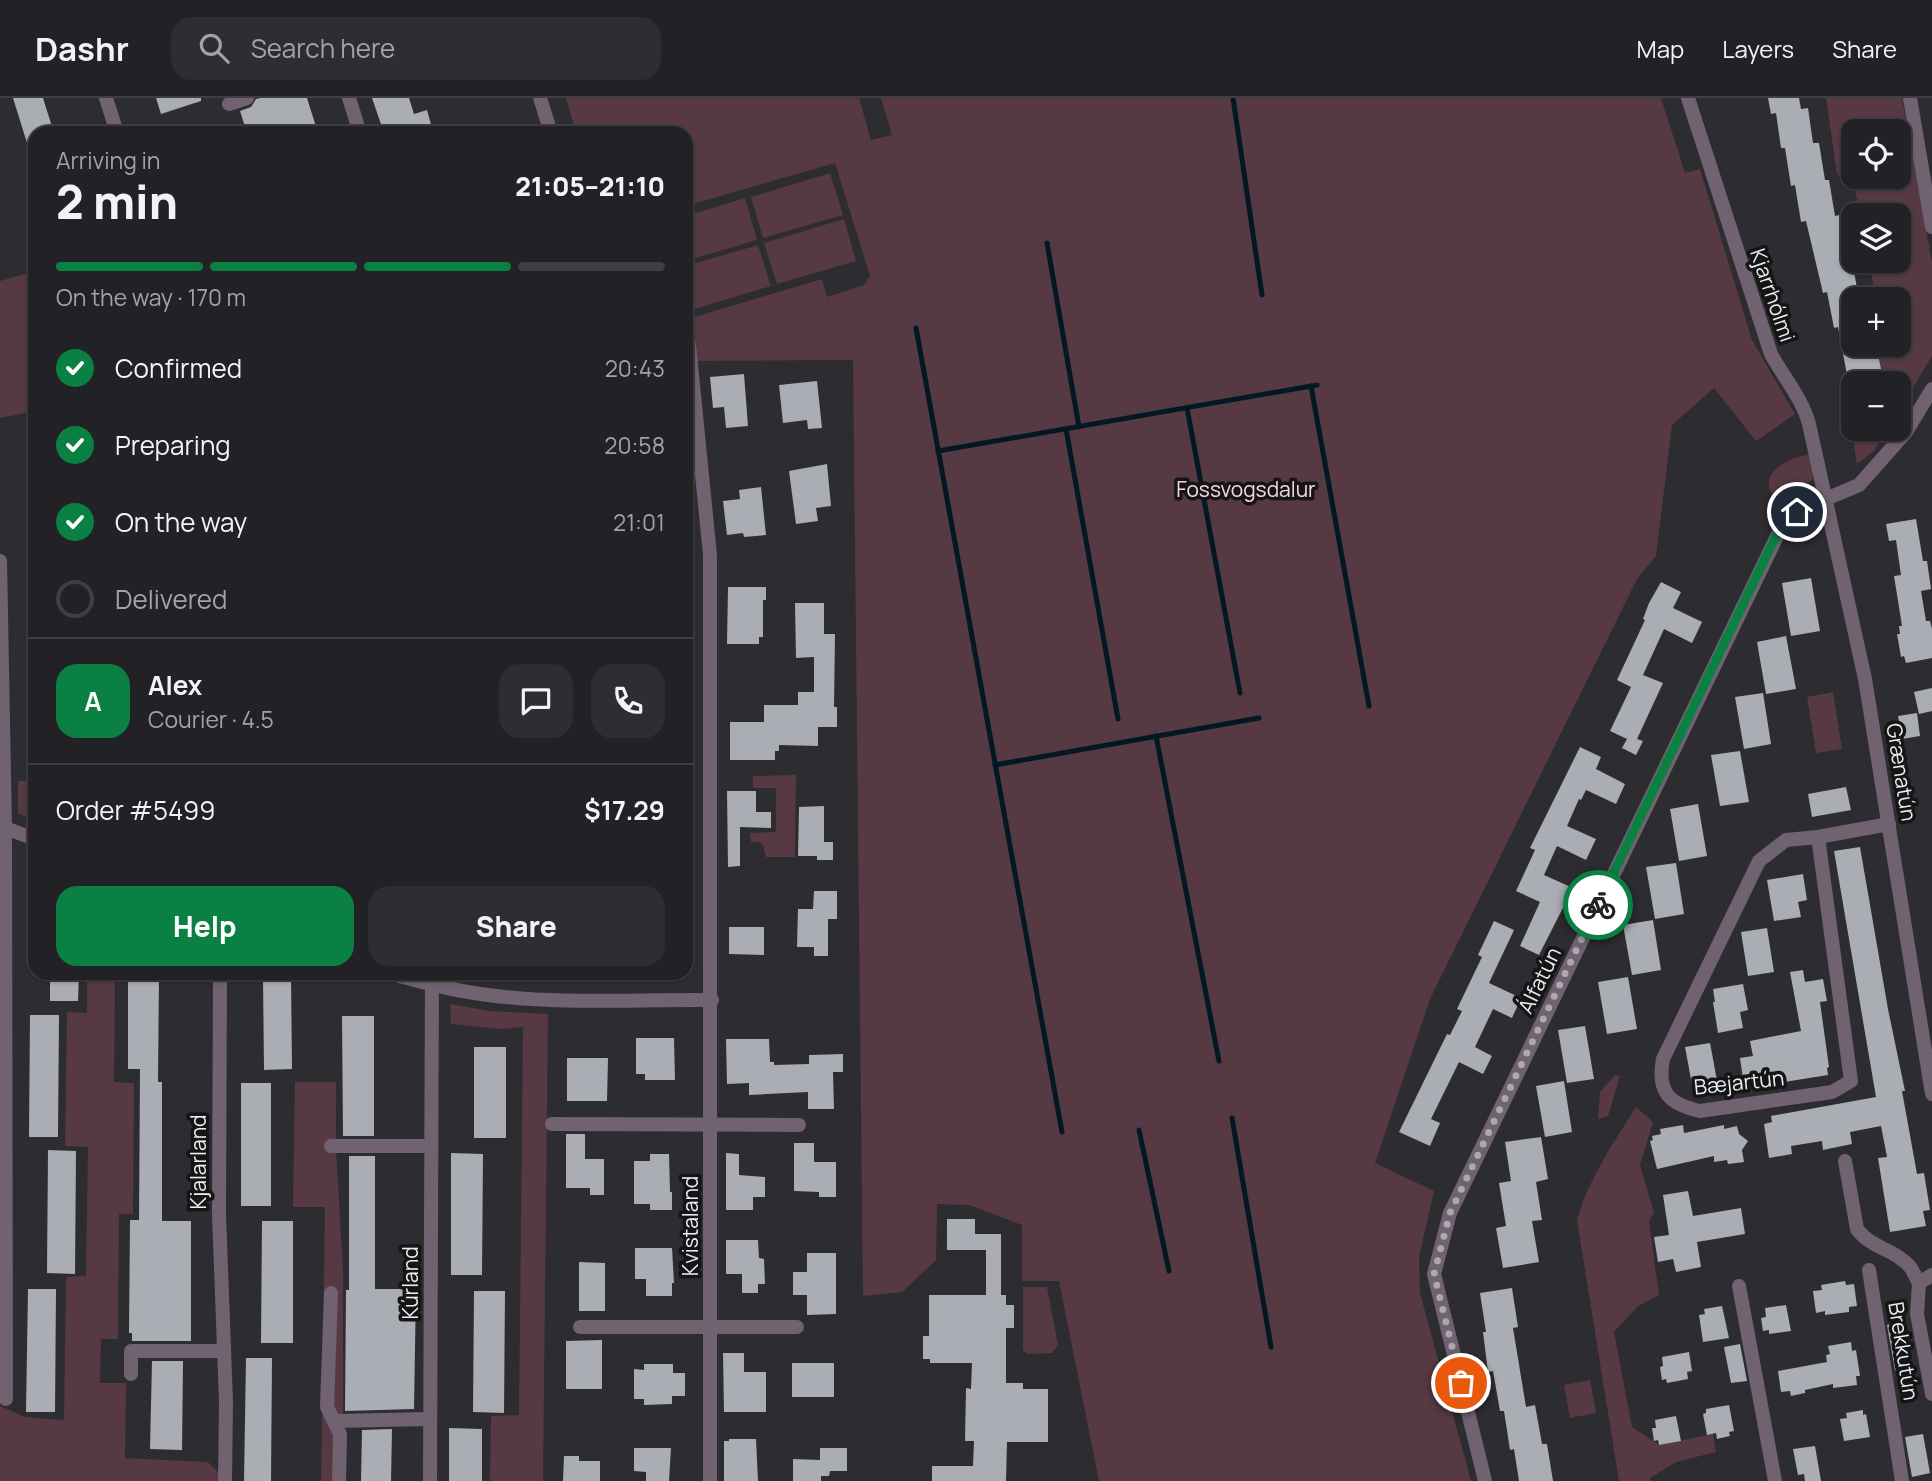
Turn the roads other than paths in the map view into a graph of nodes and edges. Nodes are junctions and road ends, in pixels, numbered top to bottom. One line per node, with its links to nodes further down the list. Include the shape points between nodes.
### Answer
1 (106, 98): 8 (street)
2 (247, 98): 7 (street)
3 (349, 98): 9 (street)
4 (540, 98): 10 (street)
5 (1688, 98): 15 (street, Kjarrhólmi, via 1771,354 1803,404)
6 (1910, 98): 11 (street)
7 (229, 104)
8 (115, 126)
9 (358, 126)
10 (549, 126)
11 (1927, 168): 12 (street)
12 (1932, 227)
13 (693, 385): 24 (street, Kvistaland, via 710,555)
14 (1932, 389): 15 (street, Álfatún, via 1906,432 1859,485)
15 (1826, 500): 17 (street, Grænatún, via 1865,679); 50 (street, Álfatún, via 1797,512 1775,538 1450,1213 1434,1274)
16 (0, 561): 18 (street)
17 (1889, 824): 20 (street, Bæjartún); 25 (street, Grænatún)
18 (3, 827): 19 (street); 43 (street)
19 (28, 836)
20 (1818, 837): 20 (street, Bæjartún, via 1786,840 1759,861 1663,1059 1660,1078 1667,1096 1684,1108 1700,1111 1832,1092 1851,1081)
21 (220, 980): 40 (street, Kjalarland, via 219,1214)
22 (432, 980): 30 (street, Kúrland)
23 (436, 980): 24 (street, via 489,995)
24 (712, 1000): 27 (street, Kvistaland)
25 (1932, 1094)
26 (552, 1124): 27 (street)
27 (712, 1125): 28 (street); 38 (street, Kvistaland)
28 (799, 1125)
29 (331, 1146): 30 (street)
30 (431, 1146): 44 (street, Kúrland)
31 (1845, 1161): 34 (street, via 1857,1230 1900,1258)
32 (1869, 1270): 52 (street, Brekkutún)
33 (1932, 1275): 34 (street)
34 (1919, 1283): 42 (street, via 1916,1314)
35 (1739, 1286): 51 (street)
36 (331, 1293): 45 (street, via 327,1407)
37 (580, 1327): 38 (street)
38 (711, 1327): 39 (street); 49 (street, Kvistaland)
39 (797, 1327)
40 (224, 1351): 41 (street, via 131,1351); 46 (street, Kjalarland)
41 (131, 1374)
42 (1932, 1394)
43 (6, 1399)
44 (429, 1419): 45 (street); 48 (street, Kúrland)
45 (334, 1421): 47 (street, via 340,1434)
46 (225, 1481)
47 (339, 1481)
48 (430, 1481)
49 (710, 1481)
50 (1485, 1481)
51 (1775, 1481)
52 (1902, 1481)

